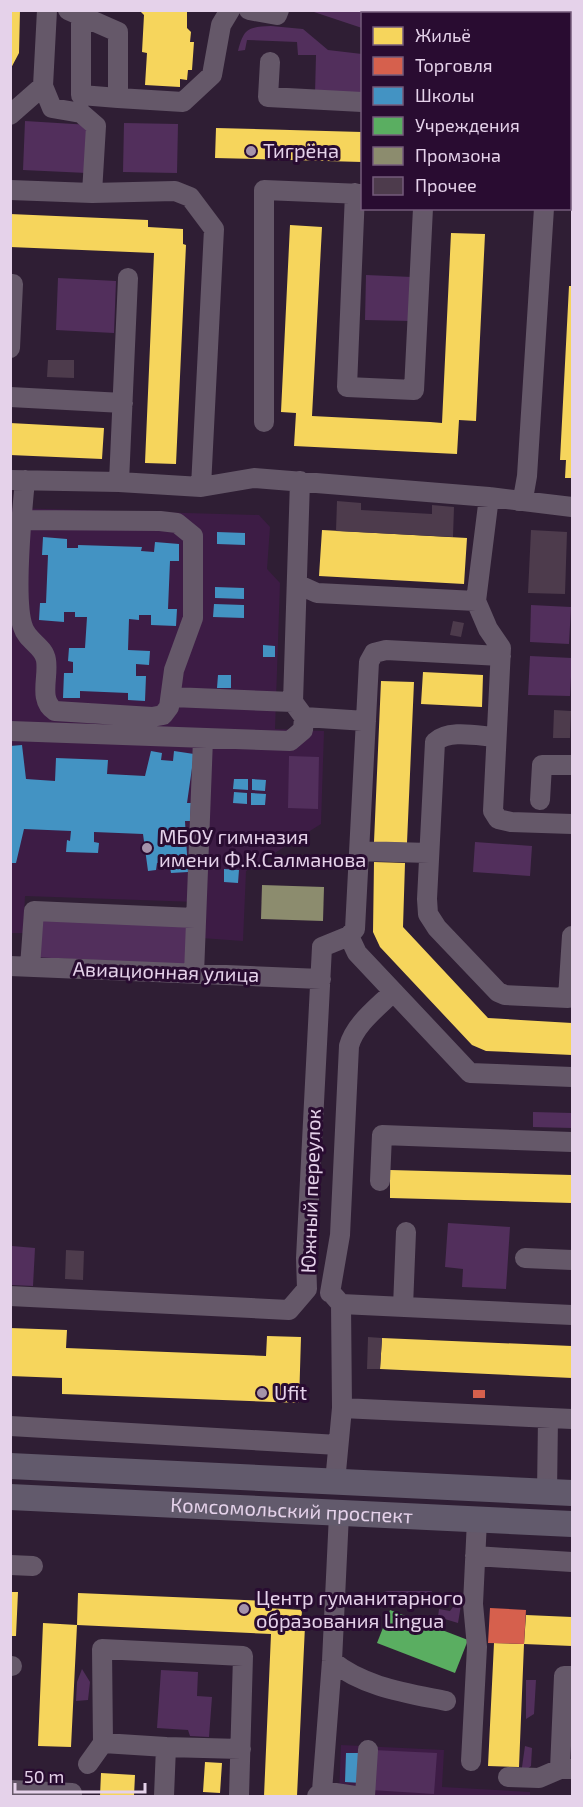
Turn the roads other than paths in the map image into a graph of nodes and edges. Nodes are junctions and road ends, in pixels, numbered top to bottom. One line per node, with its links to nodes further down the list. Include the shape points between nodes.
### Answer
1 (47, 10): 7 (street)
2 (230, 10): 8 (street, via 220,25 212,75 183,102)
3 (249, 10): 4 (street, via 277,15)
4 (279, 10)
5 (75, 13): 8 (street, via 118,32); 8 (street, via 81,95)
6 (270, 62): 9 (street, via 268,97)
7 (43, 87): 10 (street); 12 (street, via 52,108 81,113 96,126)
8 (118, 98)
9 (361, 102)
10 (10, 115)
11 (10, 190): 12 (street)
12 (92, 193): 25 (street, via 175,191 190,197 214,229)
13 (359, 194): 14 (street, via 347,387 414,390); 21 (street, via 264,190)
14 (423, 210)
15 (544, 210): 27 (street, via 527,476)
16 (128, 278): 20 (street)
17 (10, 284): 18 (street)
18 (10, 348)
19 (10, 397): 20 (street)
20 (123, 403): 24 (street)
21 (264, 422)
22 (18, 480): 24 (street); 29 (street)
23 (300, 481): 25 (street, via 254,478); 26 (street); 30 (street)
24 (119, 482): 25 (street)
25 (201, 487)
26 (489, 497): 27 (street); 31 (street)
27 (519, 501): 28 (street)
28 (573, 507)
29 (22, 520): 33 (street, via 19,609 22,627 46,658 45,696 49,707 55,711 152,717 163,715); 33 (street, via 160,521 177,523 193,536 192,618 174,670)
30 (297, 584): 31 (street, via 316,594); 34 (street)
31 (476, 601): 32 (street, via 501,648)
32 (501, 656): 35 (street, via 386,650 374,653 369,662); 37 (street)
33 (172, 697): 34 (street)
34 (298, 709): 35 (street); 38 (street, via 303,730 290,741)
35 (366, 721): 42 (street)
36 (10, 731): 38 (street)
37 (496, 737): 41 (street, via 493,811 498,819); 43 (street, via 453,735 441,736 435,742)
38 (203, 739): 44 (street)
39 (573, 765): 40 (street, via 542,765)
40 (540, 800)
41 (573, 824)
42 (360, 850): 43 (street); 45 (street, via 355,928)
43 (429, 852): 46 (street, via 428,914 498,992 568,998)
44 (195, 918): 47 (street, via 34,911); 48 (street)
45 (349, 936): 49 (street, Южный переулок, via 322,946); 50 (street, via 357,954)
46 (573, 936)
47 (20, 966): 48 (street, Авиационная улица)
48 (194, 974): 49 (street, Авиационная улица)
49 (321, 979): 57 (street, Южный переулок)
50 (393, 992): 51 (street, via 470,1073); 59 (street, via 360,1025 350,1046)
51 (573, 1077)
52 (573, 1142): 53 (street, via 382,1135)
53 (380, 1180)
54 (406, 1232): 60 (street)
55 (525, 1258): 56 (street)
56 (573, 1260)
57 (307, 1289): 58 (street, via 289,1310); 59 (street, Южный переулок)
58 (10, 1296)
59 (336, 1298): 60 (street, Южный переулок); 62 (street)
60 (403, 1307): 61 (street, Южный переулок)
61 (573, 1315)
62 (342, 1408): 63 (street); 66 (street)
63 (548, 1418): 64 (street); 70 (street)
64 (573, 1419)
65 (10, 1426): 66 (street)
66 (338, 1445): 69 (street)
67 (10, 1466): 68 (main road, Комсомольский проспект)
68 (206, 1475): 69 (main road, Комсомольский проспект); 73 (main road)
69 (335, 1482): 70 (main road, Комсомольский проспект)
70 (547, 1492): 71 (main road, Комсомольский проспект)
71 (573, 1493)
72 (10, 1497): 73 (main road, Комсомольский проспект)
73 (204, 1507): 74 (main road, Комсомольский проспект)
74 (339, 1514): 75 (main road, Комсомольский проспект); 81 (street)
75 (477, 1520): 76 (main road, Комсомольский проспект); 77 (street)
76 (573, 1524)
77 (476, 1556): 78 (street); 88 (street, via 473,1604 477,1647)
78 (573, 1562)
79 (10, 1565): 80 (street)
80 (33, 1566)
81 (332, 1661): 83 (street, via 345,1671 385,1688); 93 (street)
82 (573, 1676): 90 (street, via 564,1676)
83 (446, 1701)
84 (103, 1743): 85 (street); 86 (street, via 102,1649 243,1656); 89 (street)
85 (166, 1747): 86 (street); 96 (street)
86 (241, 1749): 97 (street)
87 (368, 1750): 99 (street)
88 (471, 1761)
89 (88, 1764)
90 (566, 1769): 91 (street, via 539,1778)
91 (508, 1777)
92 (10, 1790): 95 (street, via 72,1793)
93 (320, 1794): 94 (street)
94 (346, 1796): 98 (street)
95 (72, 1797)
96 (164, 1797)
97 (239, 1797)
98 (354, 1797)
99 (365, 1797)

